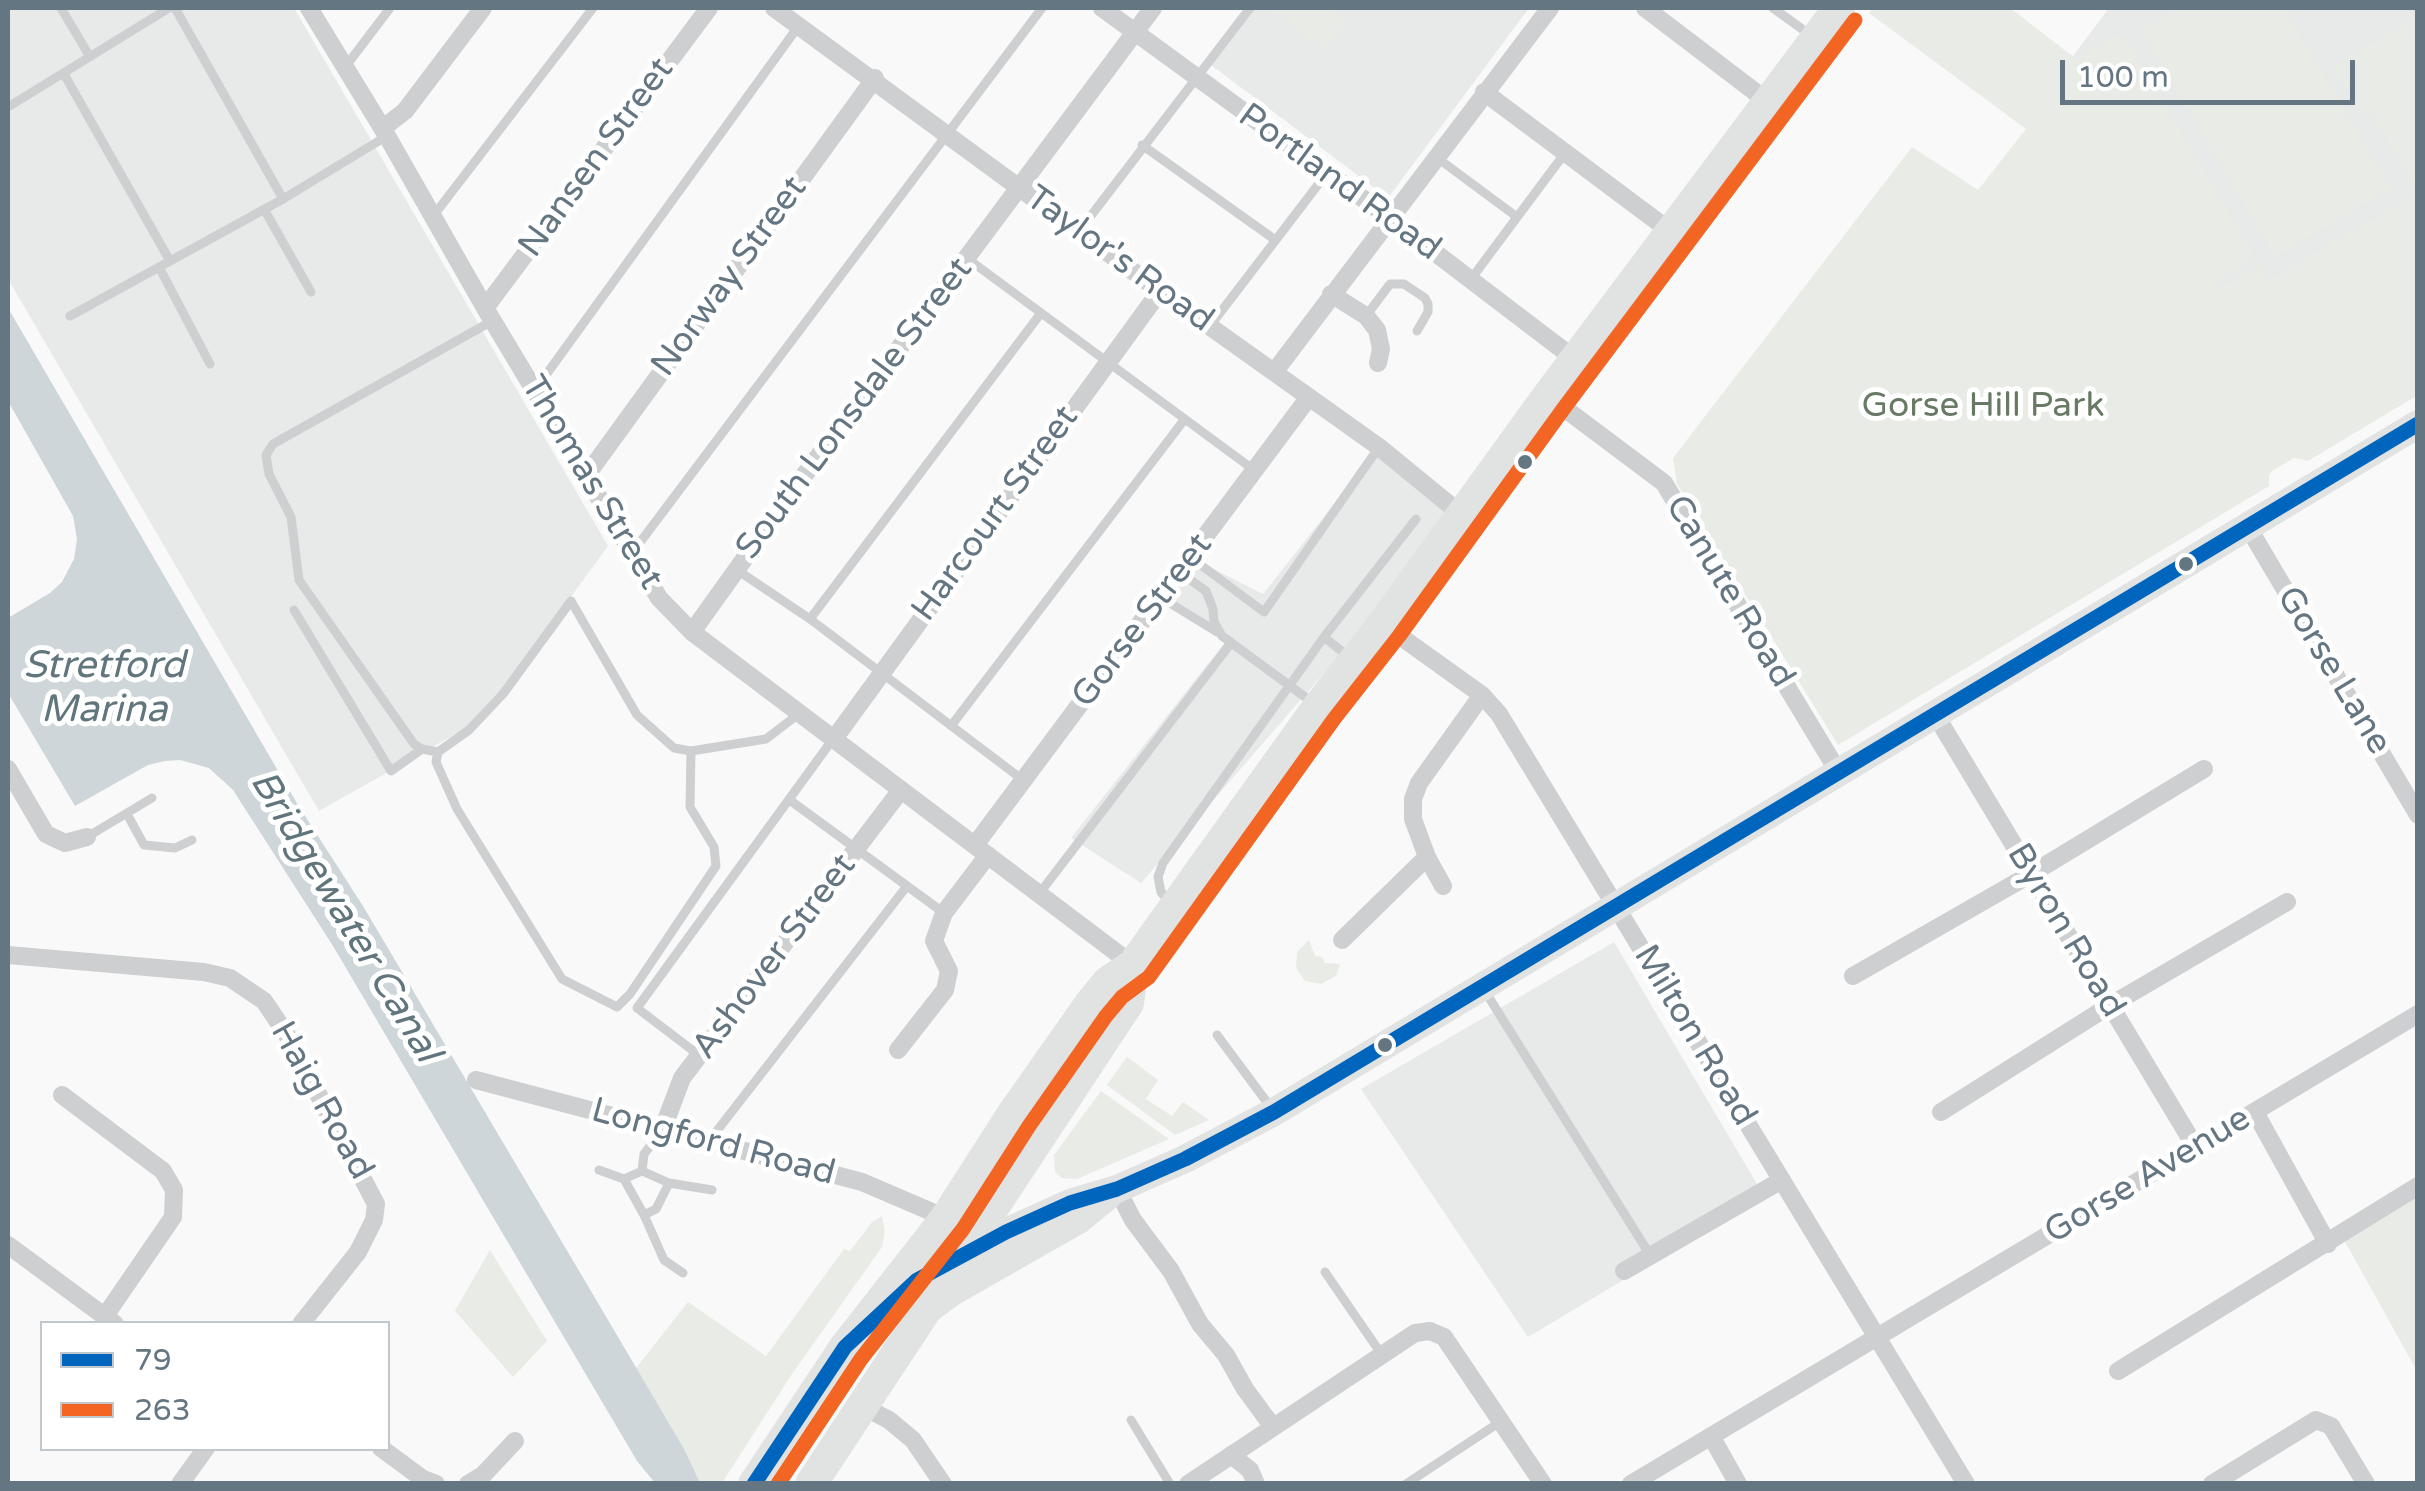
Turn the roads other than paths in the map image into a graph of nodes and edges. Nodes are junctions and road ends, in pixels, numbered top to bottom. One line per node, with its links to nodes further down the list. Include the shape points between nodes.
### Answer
1 (61, 8): 20 (lane)
2 (172, 8): 20 (lane); 35 (lane)
3 (308, 8): 21 (street, Thomas Street)
4 (390, 8): 21 (lane)
5 (484, 8): 28 (street)
6 (594, 8): 37 (lane)
7 (708, 8): 50 (street, Nansen Street)
8 (774, 8): 17 (street, Taylor's Road)
9 (1042, 8): 29 (lane)
10 (1102, 8): 18 (street, Portland Road)
11 (1153, 8): 18 (street, South Lonsdale Street)
12 (1250, 8): 24 (lane)
13 (1548, 8): 25 (street)
14 (1645, 8): 26 (street)
15 (1773, 8): 19 (lane)
16 (1839, 8): 19 (highway)
17 (800, 24): 23 (street, Taylor's Road); 61 (lane)
18 (1135, 31): 24 (street, Portland Road); 34 (street, South Lonsdale Street)
19 (1816, 38): 26 (highway)
20 (90, 56): 22 (lane)
21 (346, 66): 28 (street, Thomas Street)
22 (64, 74): 27 (lane); 44 (lane)
23 (875, 78): 29 (street, Taylor's Road); 68 (street, Norway Street)
24 (1197, 79): 30 (lane); 33 (street, Portland Road)
25 (1484, 92): 31 (street); 32 (street)
26 (1768, 101): 41 (highway)
27 (8, 107)
28 (385, 132): 35 (lane); 37 (street, Thomas Street)
29 (948, 134): 34 (street, Taylor's Road); 72 (lane)
30 (1142, 145): 40 (lane); 42 (lane)
31 (1566, 152): 38 (lane); 41 (street)
32 (1436, 156): 38 (lane); 39 (street)
33 (1327, 174): 39 (street, Portland Road); 42 (lane)
34 (1020, 188): 40 (street, Taylor's Road); 43 (street, South Lonsdale Street)
35 (283, 199): 36 (lane)
36 (264, 209): 44 (lane); 48 (lane)
37 (434, 215): 50 (street, Thomas Street)
38 (1517, 217): 46 (lane)
39 (1390, 219): 46 (street, Portland Road); 49 (street)
40 (1080, 230): 47 (street, Taylor's Road)
41 (1670, 231): 56 (highway)
42 (1274, 239): 54 (lane)
43 (968, 259): 51 (lane); 74 (street, South Lonsdale Street)
44 (170, 261): 45 (lane)
45 (159, 268): 52 (lane); 59 (lane)
46 (1471, 279): 56 (street, Portland Road)
47 (1160, 291): 54 (street, Taylor's Road); 57 (street, Harcourt Street)
48 (311, 292)
49 (1331, 294): 53 (street); 60 (street)
50 (489, 314): 61 (street, Thomas Street); 92 (lane, via 273,444 264,462 292,517 298,580)
51 (1042, 314): 57 (lane); 77 (lane)
52 (70, 316)
53 (1366, 316): 55 (lane, via 1390,284 1404,284 1428,304); 58 (street, via 1380,340)
54 (1210, 326): 60 (street, Taylor's Road)
55 (1417, 332)
56 (1576, 360): 62 (highway)
57 (1107, 362): 64 (lane); 84 (street, Harcourt Street)
58 (1378, 363)
59 (210, 364)
60 (1275, 370): 63 (street, Taylor's Road)
61 (535, 390): 68 (street, Thomas Street)
62 (1548, 396): 69 (highway); 97 (street, Canute Road, via 1664,483)
63 (1309, 397): 66 (street, Taylor's Road); 67 (street, Gorse Street)
64 (1184, 420): 67 (lane); 90 (lane)
65 (2418, 424): 71 (main road)
66 (1379, 447): 69 (street, Taylor's Road); 73 (lane, via 1264,612)
67 (1256, 472): 73 (street, Gorse Street)
68 (586, 476): 72 (street, Thomas Street)
69 (1462, 515): 78 (highway)
70 (1416, 520): 81 (lane)
71 (2248, 527): 89 (main road); 103 (street, Gorse Lane)
72 (630, 555): 79 (street, Thomas Street)
73 (1185, 564): 75 (street, Gorse Street); 80 (lane, via 1206,591)
74 (735, 568): 77 (lane); 79 (street, South Lonsdale Street)
75 (1160, 597): 80 (lane); 98 (street, Gorse Street)
76 (294, 610): 92 (lane, via 391,772)
77 (810, 620): 84 (lane)
78 (1383, 624): 83 (highway); 86 (street, Milton Road)
79 (692, 632): 88 (street, Thomas Street)
80 (1222, 636): 82 (lane)
81 (1324, 637): 83 (lane); 85 (lane)
82 (1231, 643): 85 (lane); 112 (lane)
83 (1354, 661): 87 (highway)
84 (880, 674): 90 (lane); 91 (street, Harcourt Street)
85 (1290, 686): 87 (lane); 114 (lane, via 1163,862 1160,892)
86 (1482, 696): 108 (street, via 1412,799); 115 (street, Milton Road)
87 (1318, 707): 114 (highway)
88 (800, 713): 91 (street, Thomas Street); 93 (lane, via 766,739)
89 (1935, 714): 97 (main road); 109 (street, Byron Road)
90 (951, 726): 98 (lane)
91 (834, 739): 99 (street, Thomas Street); 101 (lane)
92 (422, 750): 94 (lane)
93 (690, 751): 94 (lane, via 674,748 637,715 571,601 503,694); 94 (lane, via 690,806 714,847 716,866 618,1007 562,978 456,809)
94 (438, 752)
95 (8, 769): 104 (street, via 46,834 64,843)
96 (2204, 769): 109 (street)
97 (1838, 774): 115 (main road)
98 (1024, 781): 107 (street, Gorse Street)
99 (901, 790): 106 (street, Ashover Street); 107 (street, Thomas Street)
100 (152, 798): 102 (lane)
101 (791, 801): 106 (lane); 126 (lane, via 637,1008)
102 (127, 814): 104 (lane); 105 (lane, via 144,845 175,848)
103 (2418, 815)
104 (87, 837)
105 (192, 840)
106 (858, 849): 110 (lane); 126 (street, Ashover Street)
107 (982, 850): 112 (street, Thomas Street); 116 (street, Gorse Street)
108 (1427, 857): 111 (street); 117 (street)
109 (2031, 874): 120 (street); 122 (street, Byron Road)
110 (907, 886): 116 (lane); 133 (lane)
111 (1444, 886)
112 (1039, 894): 119 (street, Thomas Street)
113 (2286, 902): 122 (street)
114 (1173, 906): 119 (highway)
115 (1615, 908): 121 (main road); 138 (street, Milton Road)
116 (944, 913): 125 (street, via 934,941 949,971 945,990)
117 (1342, 940)
118 (8, 956): 154 (street, Haig Road, via 204,972 230,978 264,1000 376,1204 358,1252)
119 (1133, 965): 144 (highway, via 1128,1003); 145 (highway, via 1104,986)
120 (1854, 976)
121 (1482, 986): 129 (main road); 149 (lane)
122 (2109, 1006): 130 (street); 134 (street, Byron Road)
123 (2418, 1014): 131 (street, Gorse Avenue)
124 (1218, 1035): 129 (lane)
125 (898, 1050)
126 (700, 1056): 132 (street, Ashover Street, via 675,1091)
127 (476, 1080): 132 (street, Longford Road)
128 (62, 1095): 153 (street, via 163,1170 174,1190 173,1217)
129 (1274, 1112): 141 (main road)
130 (1941, 1112)
131 (2255, 1112): 134 (street, Gorse Avenue); 146 (street)
132 (662, 1132): 133 (street, Longford Road); 136 (lane, via 644,1154)
133 (708, 1143): 145 (street, Longford Road, via 862,1182)
134 (2196, 1148): 156 (street, Gorse Avenue)
135 (598, 1170): 137 (lane)
136 (642, 1171): 137 (lane); 139 (lane)
137 (624, 1179): 143 (lane)
138 (1782, 1180): 149 (street); 156 (street, Milton Road)
139 (668, 1183): 142 (lane); 143 (lane, via 656,1208)
140 (2418, 1186): 146 (street)
141 (1117, 1189): 148 (main road, via 1070,1203); 155 (main road); 164 (street)
142 (712, 1190)
143 (644, 1215): 152 (lane, via 664,1260)
144 (985, 1216): 145 (highway); 148 (highway)
145 (946, 1218): 157 (highway)
146 (2328, 1244): 159 (street)
147 (8, 1245): 153 (street)
148 (959, 1256): 155 (highway); 157 (main road, via 917,1280)
149 (1651, 1256): 151 (street)
150 (1326, 1272): 158 (lane)
151 (1624, 1272)
152 (683, 1273)
153 (110, 1320)
154 (303, 1321)
155 (915, 1322): 160 (highway)
156 (1878, 1337): 165 (street, Gorse Avenue); 183 (street, Milton Road)
157 (845, 1347): 161 (highway)
158 (1382, 1355): 163 (street, via 1415,1333 1444,1337); 164 (street)
159 (2118, 1371)
160 (860, 1404): 161 (highway); 174 (highway); 175 (street, via 913,1440)
161 (806, 1406): 173 (highway)
162 (1130, 1420): 176 (lane)
163 (1501, 1421): 179 (lane); 180 (street)
164 (1273, 1427): 169 (street)
165 (1710, 1436): 181 (street, Gorse Avenue); 182 (street)
166 (515, 1441): 172 (street)
167 (204, 1451): 170 (street)
168 (385, 1451): 171 (street)
169 (1231, 1455): 177 (street); 178 (street)
170 (180, 1484)
171 (436, 1484)
172 (468, 1484)
173 (754, 1484)
174 (811, 1484)
175 (943, 1484)
176 (1170, 1484)
177 (1188, 1484)
178 (1256, 1484)
179 (1406, 1484)
180 (1543, 1484)
181 (1631, 1484)
182 (1738, 1484)
183 (1966, 1484)
184 (2212, 1484): 185 (street, via 2308,1422 2323,1421)
185 (2366, 1484)

